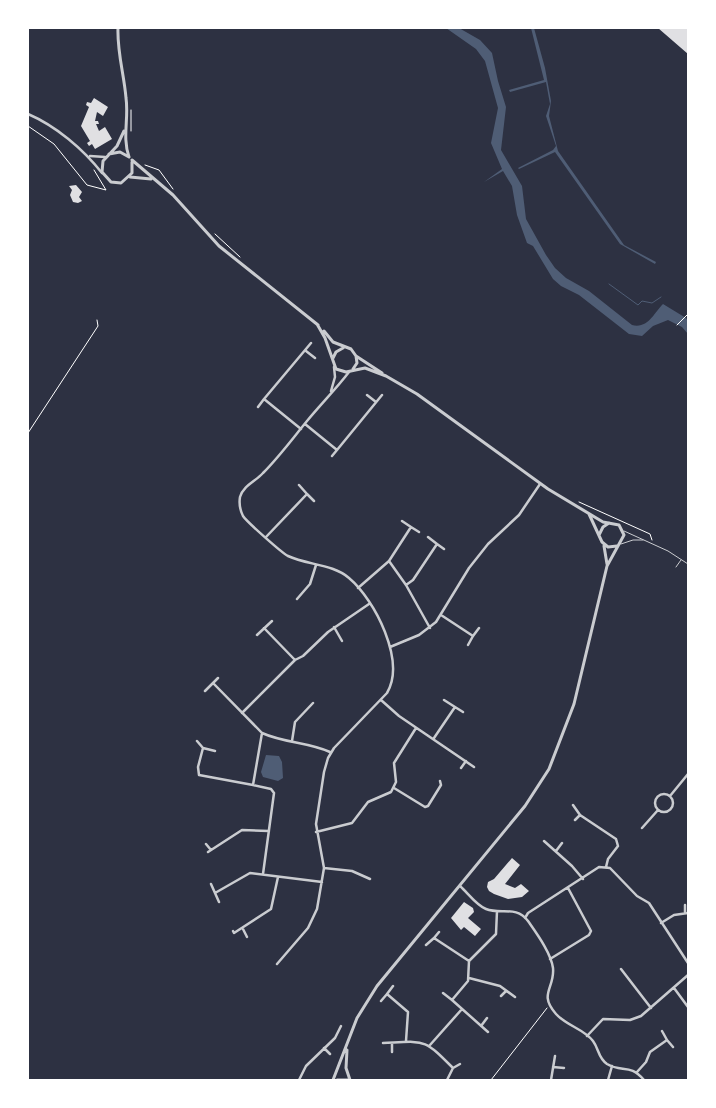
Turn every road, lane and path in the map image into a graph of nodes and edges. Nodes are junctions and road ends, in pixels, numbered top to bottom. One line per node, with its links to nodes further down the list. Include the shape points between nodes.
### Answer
1 (118, 28): 4 (street)
2 (28, 114): 6 (street, via 49,125)
3 (28, 126): 9 (path, via 54,144 86,184 106,190)
4 (126, 127): 5 (street, via 117,146); 8 (street, via 125,141)
5 (109, 154): 7 (street); 8 (street, via 120,152)
6 (88, 155): 7 (street); 10 (street)
7 (105, 157): 10 (street)
8 (131, 158): 11 (street, via 133,169); 12 (street)
9 (94, 170)
10 (104, 176): 11 (street, via 116,183)
11 (130, 177): 12 (street)
12 (154, 180): 15 (street, via 173,195 219,246)
13 (687, 315): 16 (path)
14 (96, 320): 35 (path, via 98,326)
15 (317, 324): 18 (street, via 329,339); 22 (street, via 328,344)
16 (676, 325)
17 (311, 343): 19 (street)
18 (343, 348): 20 (street); 22 (street, via 336,352)
19 (306, 351): 21 (street); 30 (street)
20 (356, 356): 24 (street, via 357,363); 26 (street)
21 (315, 358)
22 (332, 361): 23 (street)
23 (334, 366): 25 (street, via 342,372); 27 (street)
24 (353, 369): 25 (street); 26 (street, via 365,368)
25 (349, 372): 27 (street)
26 (386, 376): 38 (street, via 417,394)
27 (331, 392): 33 (street)
28 (367, 394): 31 (street)
29 (382, 395): 31 (street)
30 (264, 399): 32 (street); 34 (street)
31 (376, 402): 36 (street)
32 (258, 407)
33 (305, 424): 34 (street); 36 (street)
34 (301, 429): 50 (street, via 240,497 243,516)
35 (28, 433)
36 (337, 450): 37 (street)
37 (332, 456)
38 (540, 484): 43 (street); 68 (street, via 519,515 468,568)
39 (299, 486): 40 (street)
40 (307, 494): 41 (street); 50 (street)
41 (314, 500)
42 (578, 502): 53 (path, via 650,534)
43 (588, 514): 45 (street); 49 (street)
44 (402, 521): 46 (street)
45 (611, 523): 47 (street); 49 (street, via 602,527)
46 (411, 527): 48 (street); 59 (street)
47 (624, 531): 52 (lane); 56 (street)
48 (419, 532)
49 (599, 536): 55 (street)
50 (266, 537): 61 (street, via 284,554)
51 (428, 537): 54 (street)
52 (644, 540): 53 (lane); 56 (lane)
53 (652, 543): 58 (lane)
54 (437, 544): 57 (street); 64 (street, via 413,580)
55 (604, 545): 56 (street, via 613,548); 62 (street)
56 (620, 545): 62 (street)
57 (444, 548)
58 (681, 559): 60 (lane); 63 (lane)
59 (389, 561): 64 (street); 65 (street)
60 (688, 564)
61 (316, 565): 65 (street, via 348,577); 66 (street, via 310,584)
62 (607, 566): 124 (street, via 574,704 558,750 538,788)
63 (676, 567)
64 (406, 585): 72 (street)
65 (358, 588): 67 (street)
66 (297, 599)
67 (369, 604): 70 (street); 78 (street)
68 (442, 615): 72 (street); 75 (street)
69 (272, 621): 71 (street)
70 (334, 627): 76 (street); 79 (street)
71 (264, 628): 74 (street); 79 (street)
72 (430, 628): 78 (street)
73 (479, 628): 75 (street)
74 (257, 635)
75 (473, 636): 77 (street)
76 (342, 641)
77 (468, 645)
78 (390, 647): 83 (street, via 393,676 390,689)
79 (295, 660): 88 (street)
80 (218, 678): 81 (street)
81 (213, 683): 82 (street); 88 (street)
82 (205, 691)
83 (381, 700): 89 (street); 96 (street)
84 (444, 700): 86 (street)
85 (313, 703): 93 (street, via 295,722)
86 (455, 707): 87 (street); 91 (street)
87 (463, 712)
88 (242, 713): 90 (street)
89 (416, 728): 91 (street); 103 (street, via 394,763)
90 (262, 733): 93 (street); 102 (street)
91 (434, 739): 97 (street)
92 (197, 741): 94 (street)
93 (292, 741): 96 (street, via 312,744)
94 (203, 748): 95 (street); 102 (street, via 199,775)
95 (215, 751)
96 (330, 752): 111 (street)
97 (466, 761): 98 (street); 99 (street)
98 (474, 767)
99 (460, 768)
100 (688, 774): 104 (street)
101 (440, 781): 103 (street, via 441,785 425,807)
102 (253, 785): 110 (street, via 271,789 274,793)
103 (394, 788): 111 (street, via 386,796 368,802 352,823)
104 (670, 796): 106 (street, via 673,803 670,810); 106 (street, via 657,797 655,804)
105 (573, 805): 107 (street)
106 (658, 810): 109 (street)
107 (580, 815): 108 (street); 116 (street, via 618,842)
108 (575, 820)
109 (642, 828)
110 (269, 831): 114 (street, via 242,830 209,851); 118 (street)
111 (316, 832): 117 (street)
112 (544, 841): 115 (street)
113 (562, 843): 115 (street)
114 (206, 844)
115 (556, 851): 121 (street)
116 (606, 867): 121 (street, via 599,867); 132 (street, via 649,903)
117 (324, 868): 120 (street, via 352,871); 122 (street)
118 (263, 874): 119 (street); 126 (street, via 246,874)
119 (278, 877): 122 (street); 133 (street, via 271,909)
120 (370, 879)
121 (583, 879): 125 (street)
122 (322, 882): 144 (street, via 315,915 302,936)
123 (212, 884): 126 (street)
124 (460, 886): 129 (street, via 481,906); 168 (street, via 377,986)
125 (568, 888): 131 (street); 141 (street, via 591,931)
126 (215, 893): 127 (street)
127 (219, 902)
128 (685, 905): 130 (street)
129 (497, 911): 131 (street, via 513,910); 142 (street, via 498,929)
130 (687, 913): 132 (street, via 674,915)
131 (525, 918): 141 (street)
132 (661, 923): 140 (street)
133 (243, 929): 135 (street); 136 (street)
134 (439, 932): 137 (street)
135 (232, 933)
136 (247, 937)
137 (434, 938): 138 (street); 142 (street)
138 (426, 945)
139 (688, 955): 140 (street)
140 (684, 958): 143 (street)
141 (550, 959): 157 (street, via 553,974 547,994)
142 (469, 962): 147 (street)
143 (688, 963)
144 (277, 964)
145 (621, 969): 159 (street)
146 (688, 976): 149 (street)
147 (469, 978): 150 (street); 155 (street)
148 (393, 986): 152 (street)
149 (674, 988): 158 (street); 159 (street)
150 (506, 990): 153 (street); 154 (street)
151 (443, 993): 155 (street)
152 (387, 994): 156 (street); 169 (street, via 408,1012)
153 (501, 996)
154 (515, 997)
155 (452, 1000): 160 (street)
156 (381, 1001)
157 (550, 1007): 166 (street, via 563,1021); 188 (path)
158 (688, 1007)
159 (651, 1008): 166 (street, via 635,1019 603,1019)
160 (462, 1009): 163 (street); 172 (street)
161 (487, 1018): 163 (street)
162 (341, 1026): 174 (street, via 335,1038)
163 (481, 1026): 165 (street)
164 (662, 1031): 167 (street)
165 (488, 1032)
166 (587, 1036): 179 (street, via 595,1043 602,1059)
167 (667, 1040): 173 (street); 183 (street, via 650,1052)
168 (348, 1042): 185 (street); 186 (street, via 346,1068)
169 (406, 1042): 171 (street); 172 (street)
170 (383, 1043): 171 (street)
171 (392, 1043): 175 (street)
172 (430, 1045): 181 (street)
173 (673, 1047)
174 (324, 1048): 176 (street); 184 (street, via 306,1066)
175 (392, 1052)
176 (330, 1054)
177 (555, 1056): 180 (street)
178 (460, 1064): 181 (street)
179 (612, 1066): 183 (street); 190 (street)
180 (553, 1067): 182 (street); 189 (street)
181 (453, 1068): 187 (street)
182 (564, 1068)
183 (636, 1072): 191 (street)
184 (299, 1080)
185 (335, 1080): 186 (street)
186 (349, 1080)
187 (447, 1080)
188 (491, 1080)
189 (551, 1080)
190 (608, 1080)
191 (644, 1080)

